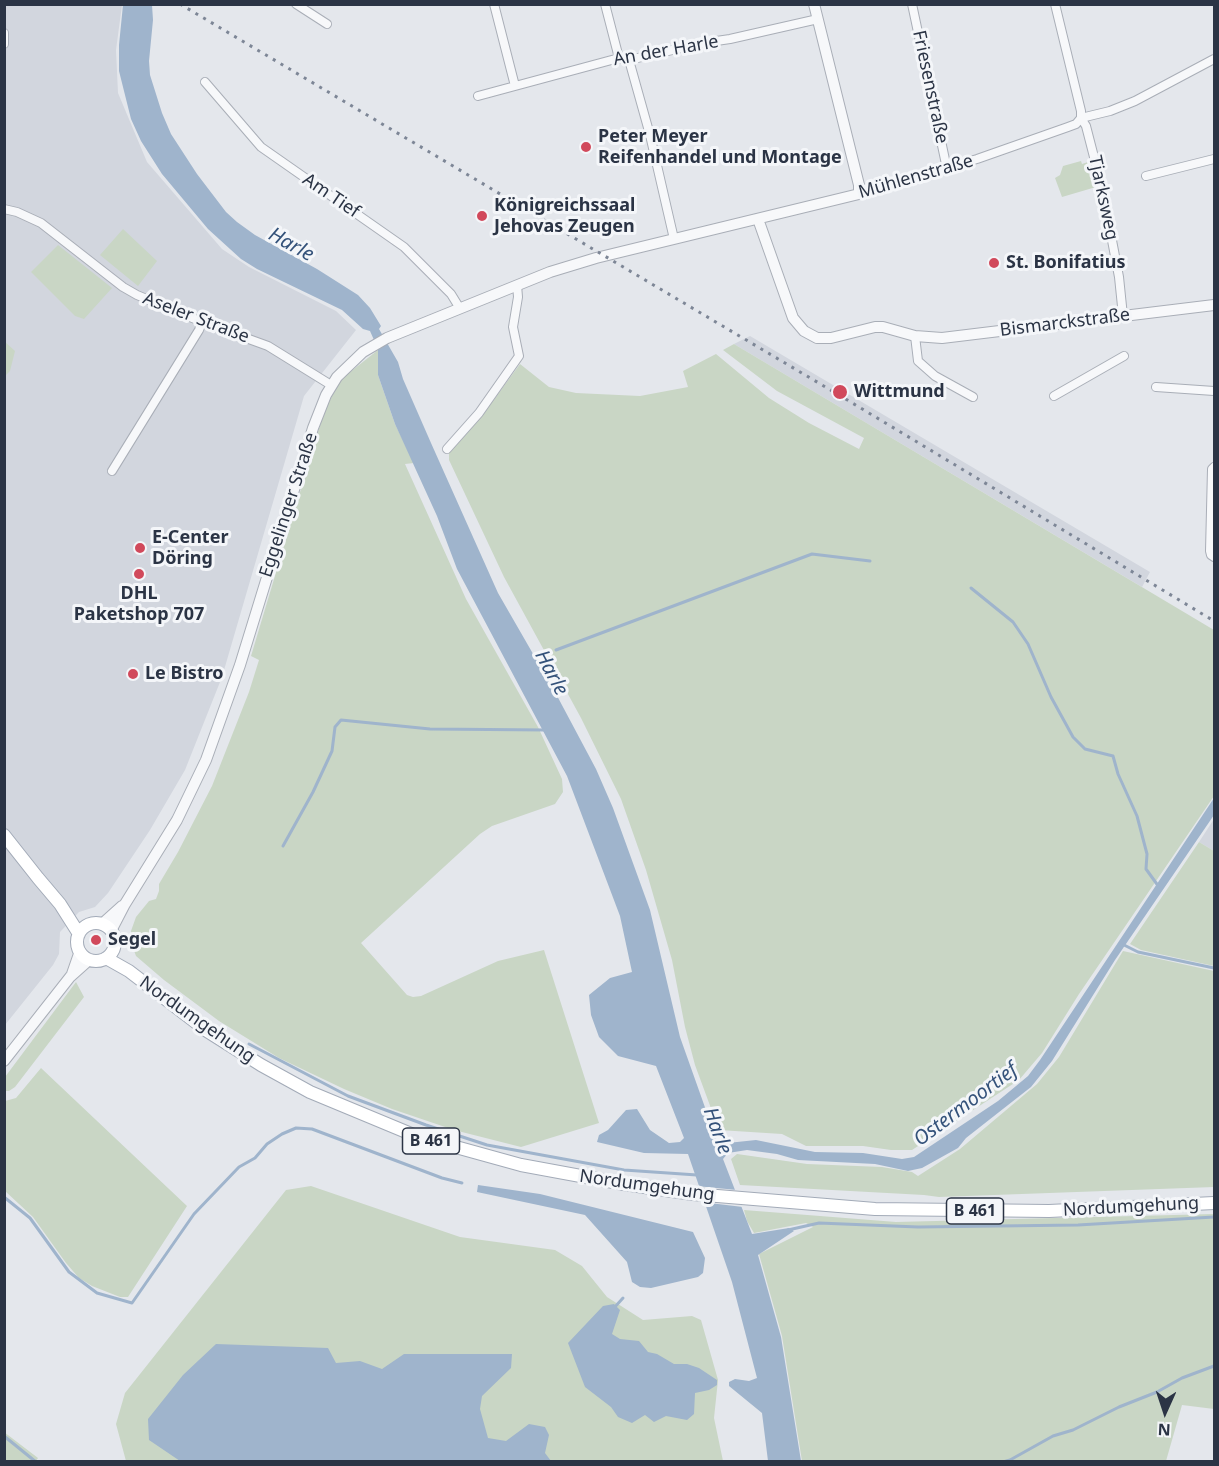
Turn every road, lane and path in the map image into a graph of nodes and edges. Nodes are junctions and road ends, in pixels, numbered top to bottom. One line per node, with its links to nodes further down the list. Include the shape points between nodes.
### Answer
1 (296, 4): 8 (street)
2 (494, 4): 15 (street)
3 (605, 4): 11 (street)
4 (814, 4): 7 (street)
5 (912, 4): 19 (street, Friesenstraße)
6 (1055, 4): 17 (street, Tjarksweg)
7 (818, 19): 13 (street, An der Harle); 21 (street)
8 (327, 24)
9 (4, 33): 10 (street)
10 (4, 44)
11 (619, 58): 13 (street, An der Harle); 15 (street, An der Harle)
12 (1215, 59): 17 (street, Mühlenstraße, via 1136,101)
13 (629, 60): 24 (street, via 651,135)
14 (205, 82): 28 (street, Am Tief, via 261,147 404,248 451,294)
15 (515, 86): 16 (street, An der Harle)
16 (478, 96)
17 (1081, 118): 19 (street, Mühlenstraße, via 1076,124); 29 (street, Tjarksweg, via 1102,188)
18 (1215, 159): 20 (street)
19 (947, 169): 21 (street, Mühlenstraße)
20 (1146, 176)
21 (859, 194): 23 (street, Mühlenstraße)
22 (4, 209): 30 (street, Aseler Straße, via 41,223 137,295)
23 (758, 219): 24 (street, Mühlenstraße); 31 (street, Bismarckstraße, via 794,318 810,336 831,338 875,327)
24 (674, 240): 25 (street, Mühlenstraße)
25 (604, 256): 26 (street, Eggelinger Straße)
26 (517, 285): 28 (street, Eggelinger Straße); 38 (street, via 513,327 519,356)
27 (1215, 305): 29 (street, Bismarckstraße)
28 (459, 308): 33 (street, Eggelinger Straße, via 371,346)
29 (1123, 316): 31 (street, Bismarckstraße, via 942,338)
30 (202, 322): 33 (street, Aseler Straße, via 268,346); 40 (street)
31 (915, 336): 37 (street, via 918,361 935,376)
32 (1124, 356): 36 (street)
33 (331, 385): 44 (street, Eggelinger Straße, via 294,486 240,665 206,760 177,820)
34 (1156, 387): 35 (street)
35 (1215, 391)
36 (1054, 396)
37 (973, 397)
38 (447, 449)
39 (1215, 467): 41 (street)
40 (112, 471)
41 (1212, 531): 42 (street, via 1210,551)
42 (1215, 557)
43 (4, 835): 45 (main road)
44 (107, 928): 45 (main road); 46 (main road, via 114,936)
45 (83, 930): 47 (main road, via 78,940)
46 (110, 954): 47 (main road, via 100,961); 49 (main road, Nordumgehung / B 461, via 192,1021 310,1092 437,1143 521,1165 693,1194 932,1211 1049,1211)
47 (84, 955): 48 (street)
48 (4, 1061)
49 (1215, 1203)

